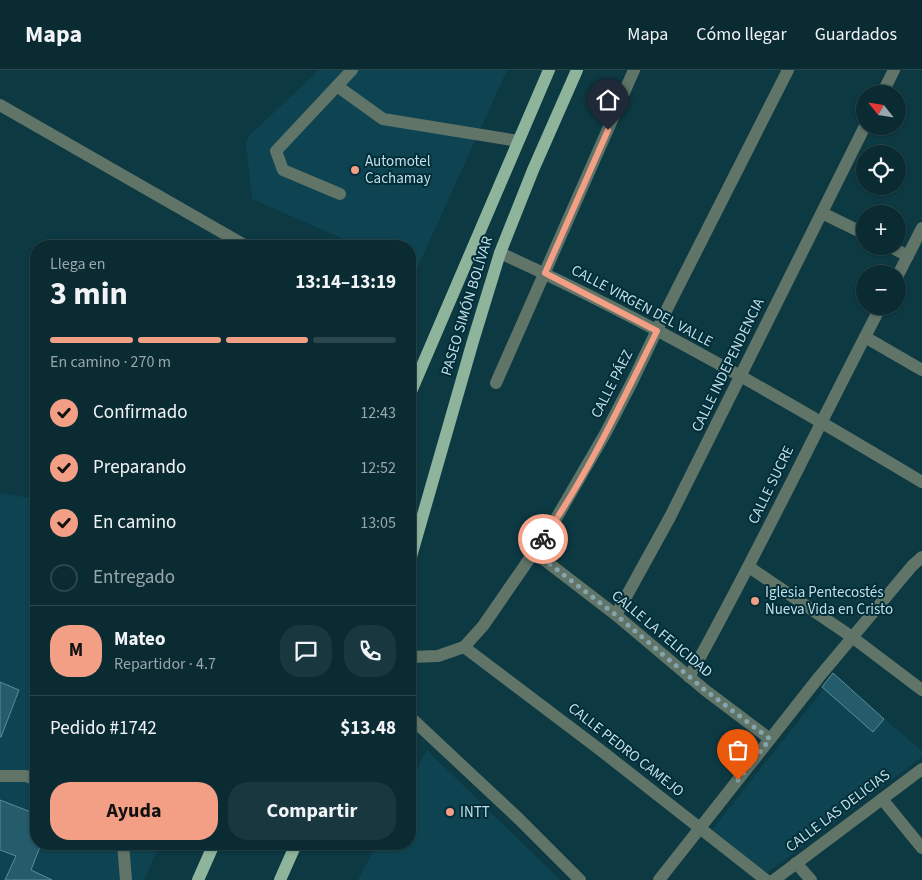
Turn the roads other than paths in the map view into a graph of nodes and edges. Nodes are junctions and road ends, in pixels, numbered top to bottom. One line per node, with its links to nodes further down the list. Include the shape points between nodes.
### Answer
1 (352, 70): 8 (street)
2 (548, 70): 11 (main road, PASEO SIMÓN BOLÍVAR)
3 (577, 70): 17 (main road, PASEO SIMÓN BOLÍVAR)
4 (634, 70): 20 (street)
5 (788, 70): 22 (street, CALLE PÁEZ)
6 (894, 70): 7 (street)
7 (886, 85)
8 (337, 86): 11 (street, via 383,120); 12 (street, via 276,151 283,170)
9 (0, 106): 16 (street)
10 (861, 135): 13 (street, CALLE INDEPENDENCIA)
11 (518, 141): 25 (main road, PASEO SIMÓN BOLÍVAR)
12 (340, 194)
13 (822, 213): 15 (street); 26 (street, CALLE INDEPENDENCIA)
14 (922, 228): 18 (street)
15 (856, 230)
16 (235, 240)
17 (500, 253): 20 (street, CALLE VIRGEN DEL VALLE); 30 (main road, PASEO SIMÓN BOLÍVAR)
18 (908, 256): 19 (street)
19 (903, 265)
20 (545, 273): 22 (street, CALLE VIRGEN DEL VALLE); 27 (street)
21 (876, 315): 23 (street, CALLE SUCRE)
22 (657, 331): 26 (street, CALLE VIRGEN DEL VALLE); 31 (street, CALLE PÁEZ, via 564,508)
23 (865, 337): 24 (street); 28 (street, CALLE SUCRE)
24 (922, 370)
25 (416, 376)
26 (740, 377): 28 (street, CALLE VIRGEN DEL VALLE); 35 (street, CALLE INDEPENDENCIA, via 670,517)
27 (496, 383)
28 (821, 422): 29 (street, CALLE VIRGEN DEL VALLE); 33 (street, CALLE SUCRE)
29 (922, 482)
30 (416, 539)
31 (534, 552): 35 (street, CALLE LA FELICIDAD); 37 (street, CALLE PÁEZ, via 483,626)
32 (922, 557): 34 (street)
33 (749, 567): 36 (street); 39 (street, CALLE SUCRE)
34 (917, 570): 36 (street)
35 (616, 615): 39 (street, CALLE LA FELICIDAD)
36 (852, 637): 40 (street); 42 (street)
37 (464, 647): 38 (street, CALLE PÁEZ, via 438,656); 47 (street, CALLE PEDRO CAMEJO)
38 (416, 657)
39 (688, 677): 42 (street, CALLE LA FELICIDAD)
40 (922, 690)
41 (416, 723): 56 (street)
42 (770, 739): 47 (street)
43 (922, 769): 46 (street, CALLE LAS DELICIAS)
44 (0, 776): 45 (street)
45 (30, 778)
46 (882, 799): 48 (street); 52 (street, CALLE LAS DELICIAS)
47 (700, 829): 57 (street); 58 (street, CALLE PEDRO CAMEJO)
48 (922, 848)
49 (124, 850): 53 (street)
50 (211, 850): 54 (main road)
51 (293, 850): 55 (main road)
52 (796, 863): 59 (street, CALLE LAS DELICIAS); 60 (street)
53 (126, 880)
54 (198, 880)
55 (280, 880)
56 (580, 880)
57 (659, 880)
58 (766, 880)
59 (774, 880)
60 (810, 880)

